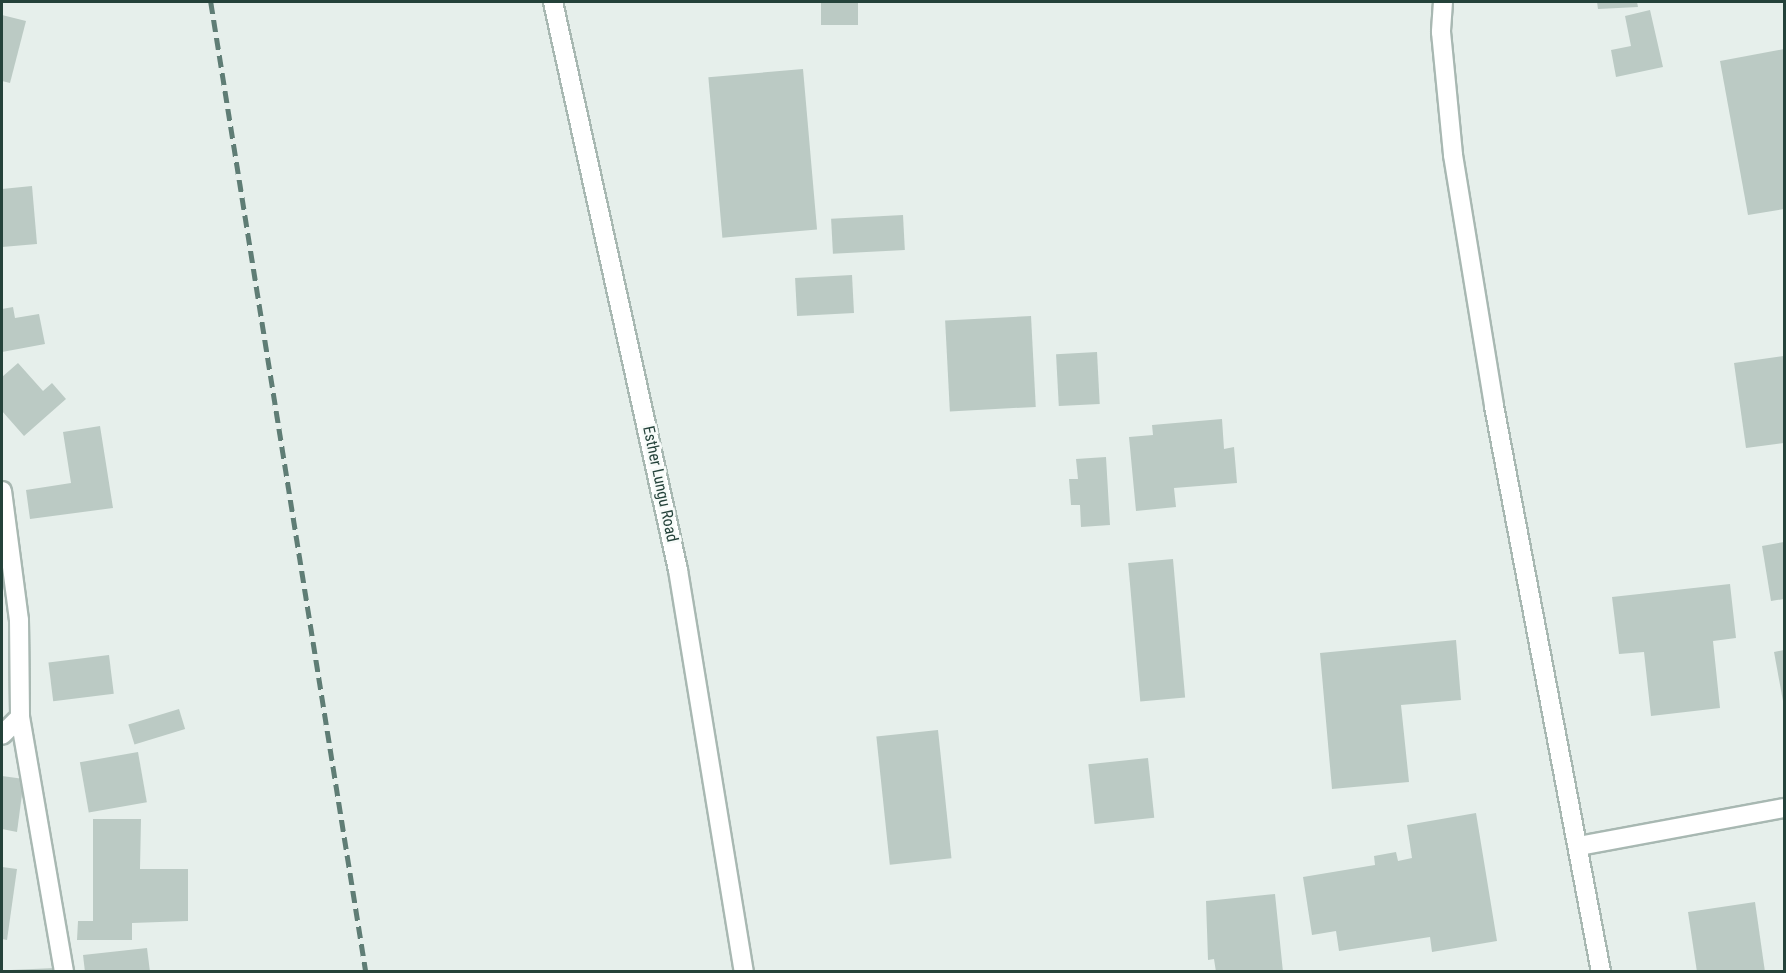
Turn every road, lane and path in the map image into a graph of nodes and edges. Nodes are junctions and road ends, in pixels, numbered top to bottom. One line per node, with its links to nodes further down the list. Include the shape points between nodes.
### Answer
1 (554, 2): 9 (street, Esther Lungu Road, via 678,570)
2 (1443, 2): 7 (street, via 1440,32 1454,155 1494,406)
3 (2, 491): 4 (street, via 19,620)
4 (20, 717): 5 (street); 8 (street)
5 (2, 735)
6 (1785, 808): 7 (street)
7 (1579, 846): 10 (street)
8 (64, 972)
9 (744, 972)
10 (1601, 972)

